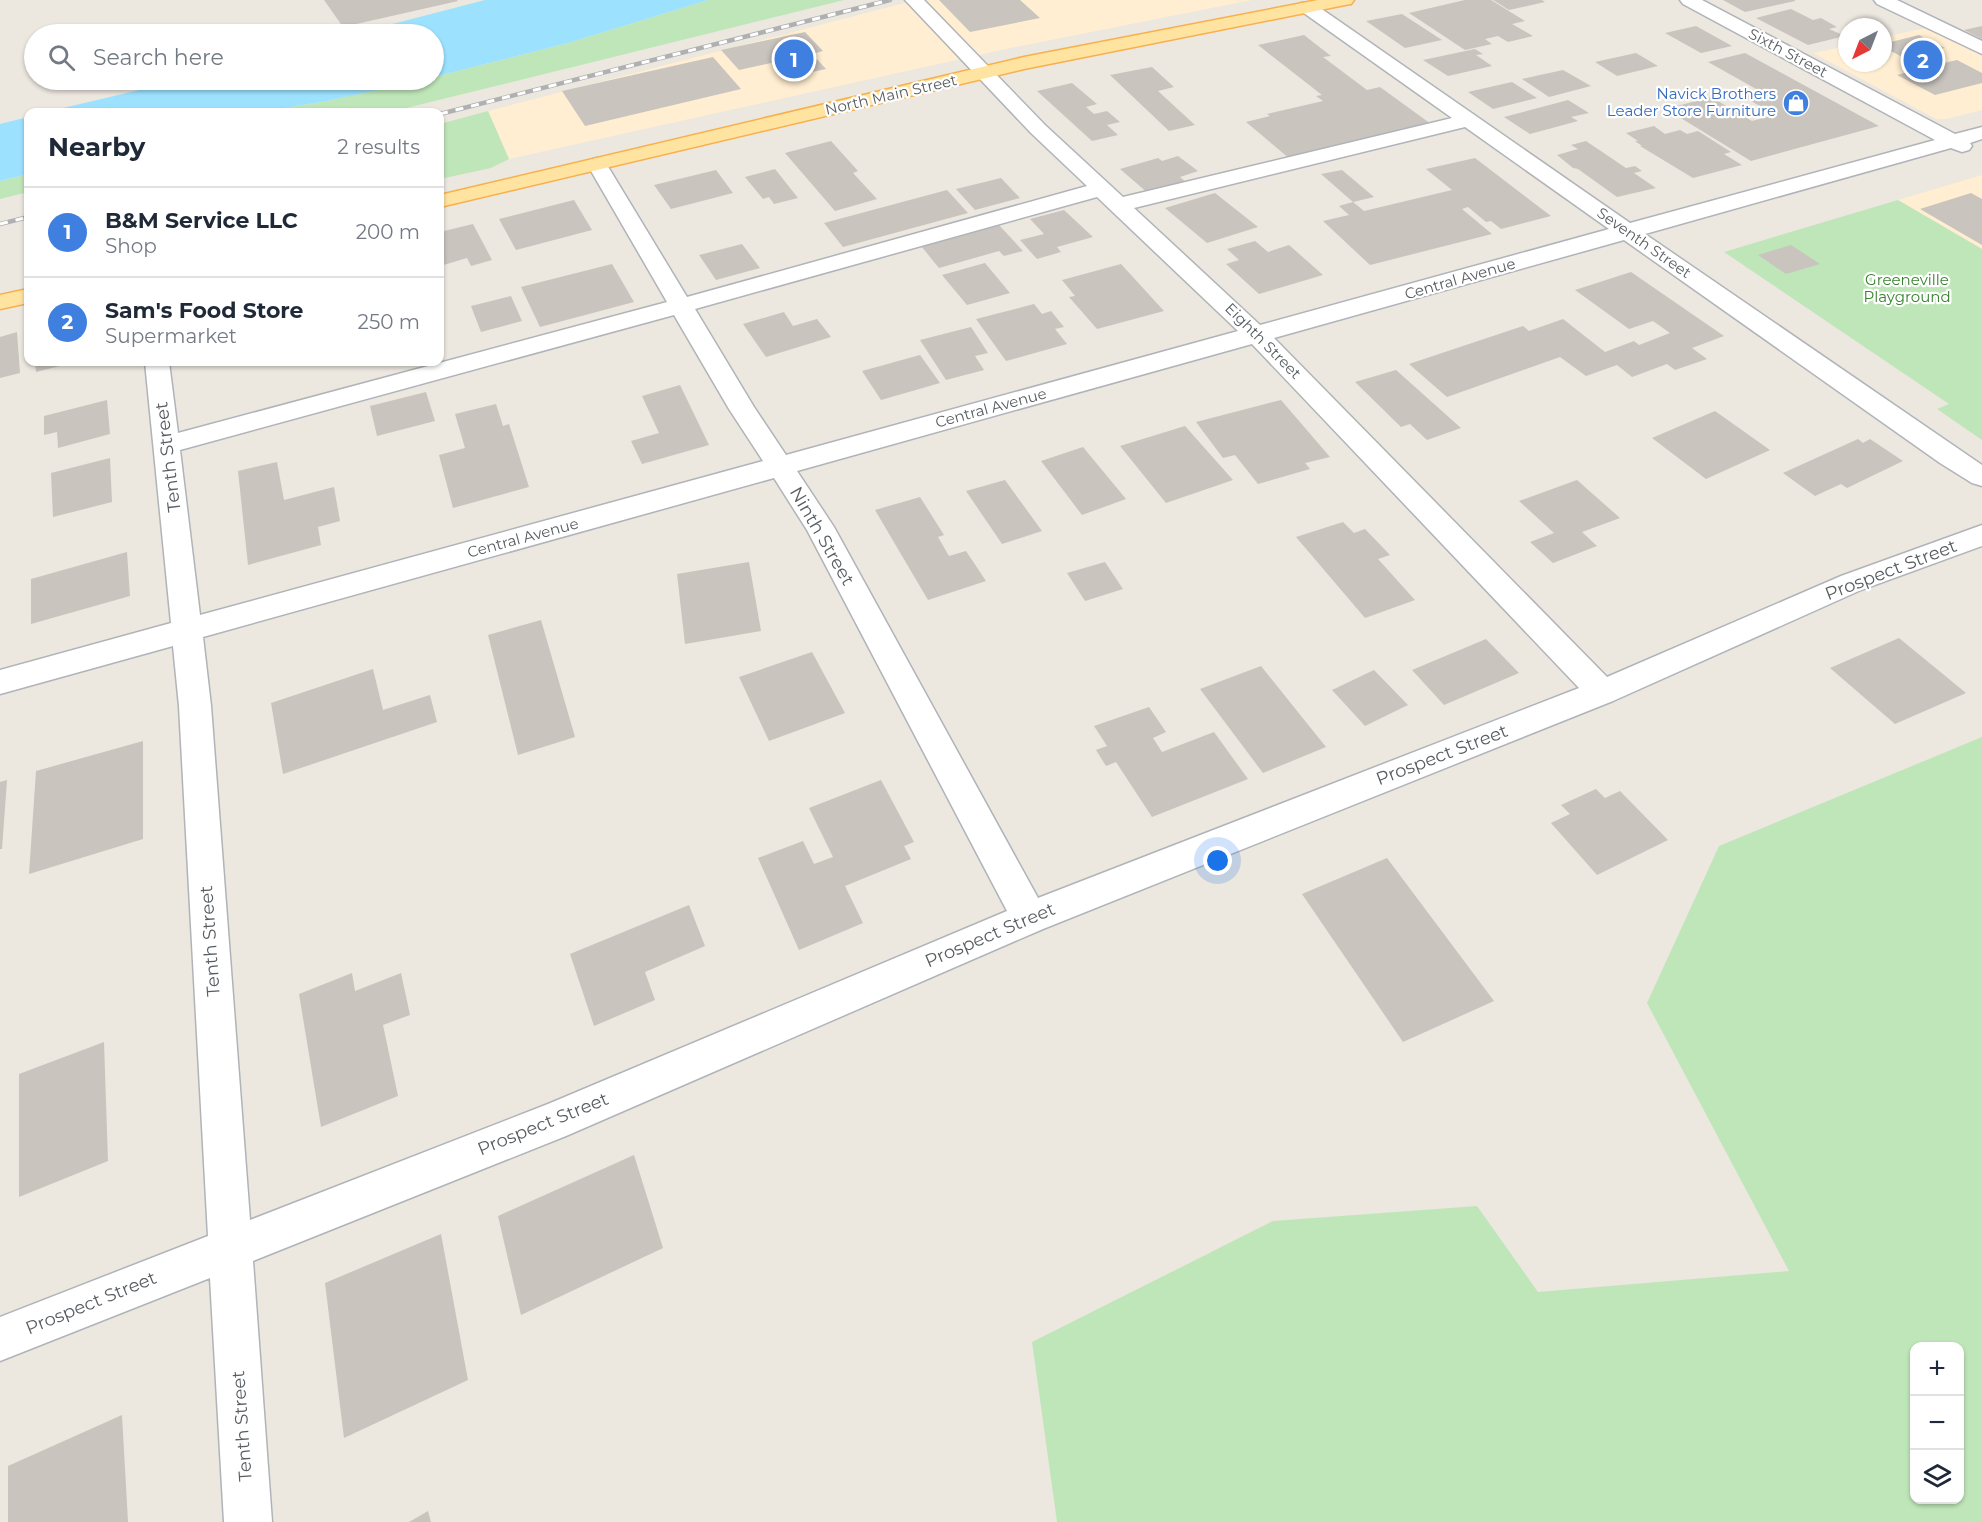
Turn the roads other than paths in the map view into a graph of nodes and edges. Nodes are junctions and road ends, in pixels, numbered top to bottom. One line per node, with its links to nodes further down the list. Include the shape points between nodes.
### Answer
1 (914, 0): 7 (street, Eighth Street)
2 (1345, 0): 5 (main road, North Main Street)
3 (1689, 0): 10 (street, Sixth Street)
4 (1883, 0): 6 (street)
5 (1307, 7): 7 (main road, North Main Street); 8 (street, Seventh Street)
6 (1982, 48)
7 (982, 73): 12 (main road, North Main Street); 13 (street, Eighth Street)
8 (1468, 120): 13 (street); 15 (street, Seventh Street)
9 (1982, 133): 10 (street, Central Avenue)
10 (1953, 141): 11 (street, Sixth Street); 15 (street, Central Avenue)
11 (1982, 157)
12 (597, 164): 14 (main road, North Main Street); 18 (street, Ninth Street)
13 (1110, 197): 18 (street); 19 (street, Eighth Street)
14 (444, 200)
15 (1628, 232): 19 (street, Central Avenue); 23 (street, Seventh Street)
16 (24, 297): 17 (main road)
17 (0, 302)
18 (681, 306): 21 (street); 22 (street, Ninth Street)
19 (1258, 335): 22 (street, Central Avenue); 27 (street, Eighth Street)
20 (157, 366): 21 (street, Tenth Street)
21 (166, 445): 25 (street, Tenth Street)
22 (780, 467): 25 (street, Central Avenue); 28 (street, Ninth Street, via 820,527)
23 (1982, 477)
24 (1982, 535): 27 (street, Prospect Street, via 1851,583)
25 (188, 630): 26 (street, Central Avenue); 29 (street, Tenth Street)
26 (0, 682)
27 (1602, 692): 28 (street, Prospect Street)
28 (1030, 918): 29 (street, Prospect Street, via 552,1122)
29 (231, 1248): 30 (street, Prospect Street); 31 (street, Tenth Street)
30 (0, 1339)
31 (248, 1522)

